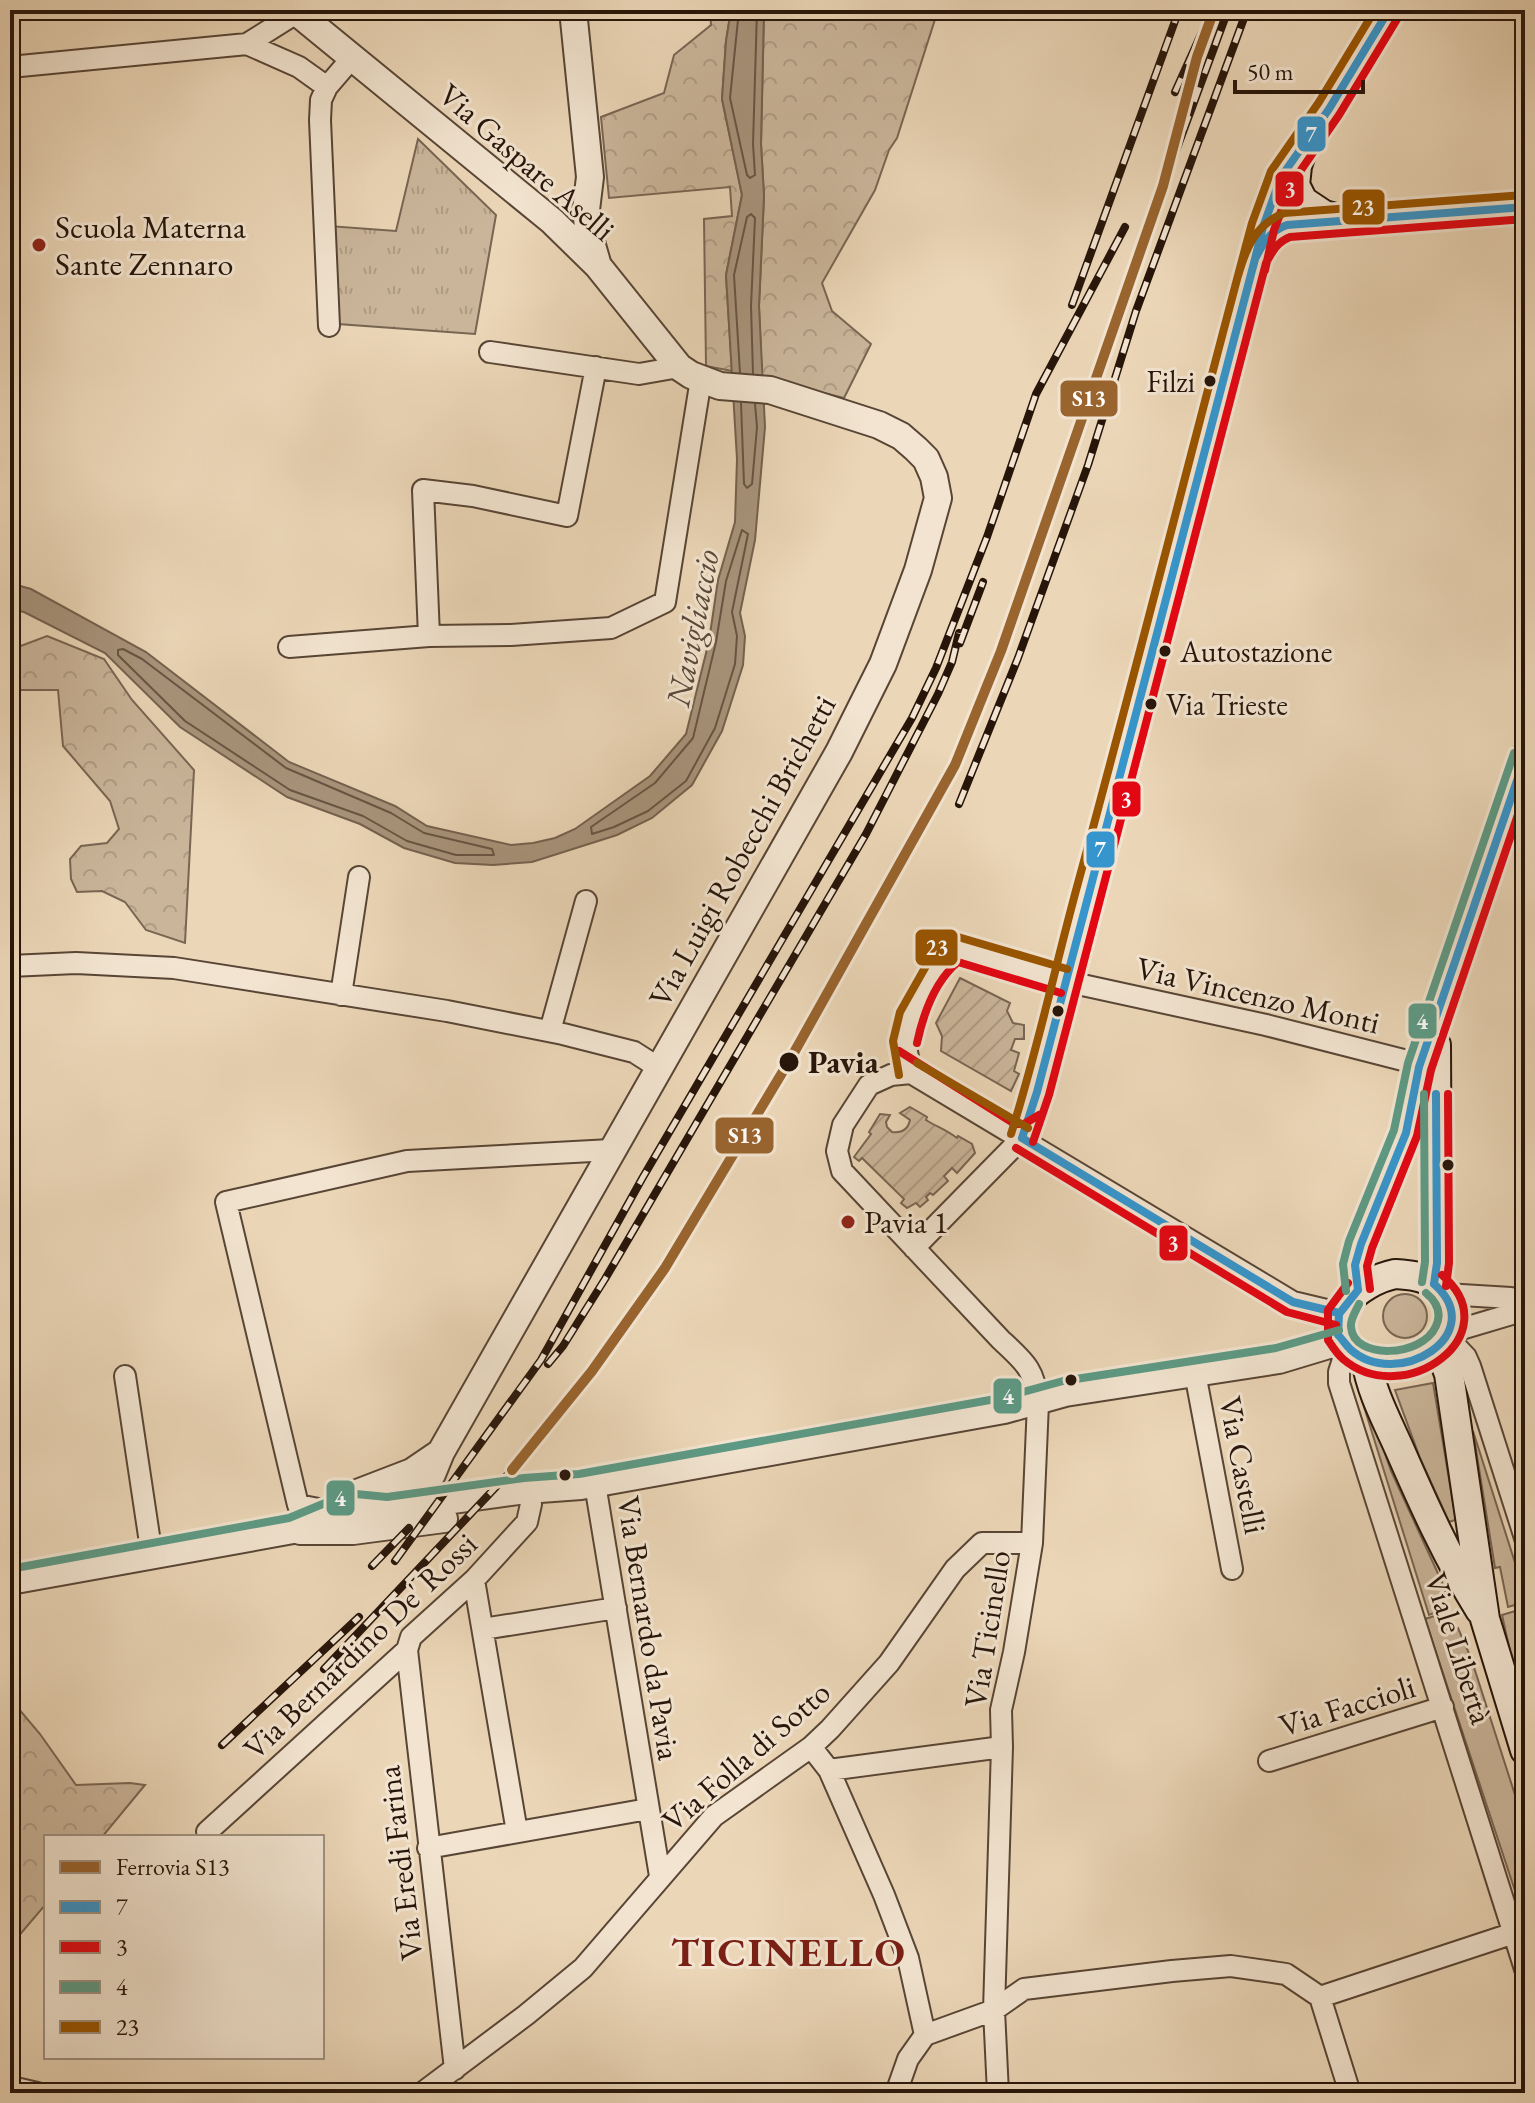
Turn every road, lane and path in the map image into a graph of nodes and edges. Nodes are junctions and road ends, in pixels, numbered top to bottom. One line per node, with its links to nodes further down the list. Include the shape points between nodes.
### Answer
1 (573, 10): 12 (street, via 590,177 586,210)
2 (1389, 10): 8 (main road)
3 (298, 11): 4 (street); 5 (street, Via Gaspare Aselli)
4 (247, 44): 6 (street); 7 (street, via 299,67)
5 (351, 59): 7 (street); 12 (street, Via Gaspare Aselli, via 552,221)
6 (10, 67)
7 (327, 87): 13 (street, via 320,120)
8 (1303, 148): 10 (main road, via 1295,176 1303,201); 11 (street, via 1277,185)
9 (1525, 207): 10 (main road)
10 (1346, 221): 11 (street, via 1280,227 1268,235)
11 (1255, 259): 23 (street)
12 (598, 266): 16 (street, Via Gaspare Aselli)
13 (329, 326)
14 (490, 352): 15 (street)
15 (596, 367): 16 (street); 17 (street, via 567,516 423,490)
16 (700, 377): 17 (street, via 665,602 611,628); 26 (street, Via Luigi Robecchi Brichetti, via 770,390 901,436 926,459 938,498 883,664 839,752)
17 (429, 636): 18 (street)
18 (289, 647)
19 (1525, 757): 27 (main road, via 1466,925 1436,1021)
20 (359, 877): 24 (street)
21 (586, 901): 25 (street)
22 (10, 966): 24 (street, via 174,968)
23 (1064, 981): 27 (street, Via Vincenzo Monti, via 1266,1025); 28 (street, Via Vincenzo Monti, via 956,949 946,953 911,1016 905,1041); 29 (street)
24 (341, 995): 25 (street)
25 (550, 1031): 26 (street, via 634,1052)
26 (659, 1068): 30 (street, Via Luigi Robecchi Brichetti)
27 (1427, 1070): 32 (main road); 33 (main road, via 1355,1265)
28 (911, 1073): 29 (street); 31 (street, Via Ticinello, via 869,1085 843,1125 837,1151 842,1171)
29 (1022, 1138): 31 (street); 36 (street, via 1293,1302)
30 (611, 1150): 43 (street, Via Luigi Robecchi Brichetti); 45 (street, via 407,1161 226,1202)
31 (914, 1248): 41 (street, Via Ticinello, via 1026,1362 1036,1380)
32 (1439, 1289): 33 (main road, via 1421,1278 1395,1274); 34 (street); 37 (main road, via 1451,1315)
33 (1358, 1290): 36 (main road)
34 (1525, 1303)
35 (1525, 1310): 37 (street)
36 (1339, 1313): 38 (main road, via 1337,1323)
37 (1444, 1338): 38 (main road, via 1420,1358 1399,1363); 48 (street, via 1470,1366); 55 (main road, Viale Libertà)
38 (1352, 1350): 39 (street); 55 (main road, Viale Libertà, via 1460,1578); 58 (street, Viale Libertà, via 1339,1372 1339,1383)
39 (1195, 1373): 41 (street, via 1065,1393); 51 (street, Via Castelli)
40 (125, 1376): 50 (street)
41 (1038, 1403): 42 (street); 49 (street, Via Ticinello)
42 (588, 1485): 44 (street); 54 (street, Via Bernardo da Pavia)
43 (417, 1489): 44 (street); 46 (street); 47 (street, via 347,1497)
44 (528, 1497): 46 (street); 52 (street, Via Bernardino De' Rossi, via 527,1522)
45 (296, 1518): 47 (street); 50 (street)
46 (389, 1518): 47 (street, via 358,1506)
47 (344, 1525)
48 (1525, 1538)
49 (1032, 1543): 59 (street, Via Folla di Sotto, via 982,1543 955,1569 889,1663); 60 (street, Via Ticinello, via 1001,1710)
50 (152, 1556): 53 (street)
51 (1232, 1569)
52 (474, 1580): 56 (street); 57 (street, Via Bernardino De' Rossi, via 411,1637)
53 (10, 1581)
54 (616, 1608): 56 (street); 64 (street, Via Bernardo da Pavia)
55 (1485, 1619): 61 (main road, Viale Libertà)
56 (483, 1629): 66 (street)
57 (407, 1650): 65 (street, Via Bernardino De' Rossi); 67 (street, Via Eredi Farina)
58 (1443, 1707): 62 (street, Via Faccioli); 69 (street, Viale Libertà)
59 (811, 1747): 63 (street); 68 (street, Via Folla di Sotto, via 714,1816)
60 (1002, 1747): 63 (street); 72 (street, Via Ticinello)
61 (1525, 1750)
62 (1269, 1761)
63 (829, 1770): 73 (street, via 908,1958)
64 (648, 1809): 66 (street); 68 (street, Via Bernardo da Pavia)
65 (207, 1832)
66 (517, 1832): 67 (street)
67 (428, 1848): 74 (street, Via Eredi Farina)
68 (660, 1876): 74 (street, Via Folla di Sotto, via 583,1968)
69 (1514, 1933): 70 (street, Viale Libertà); 71 (street)
70 (1525, 1969)
71 (1320, 1997): 72 (street, via 1286,1974 1231,1966 1024,1989); 80 (street)
72 (994, 2010): 73 (street); 79 (street, Via Ticinello)
73 (925, 2035): 78 (street, via 908,2059)
74 (455, 2069): 77 (street, Via Folla di Sotto)
75 (10, 2091): 76 (street)
76 (37, 2093)
77 (422, 2093)
78 (896, 2093)
79 (998, 2093)
80 (1350, 2093)

